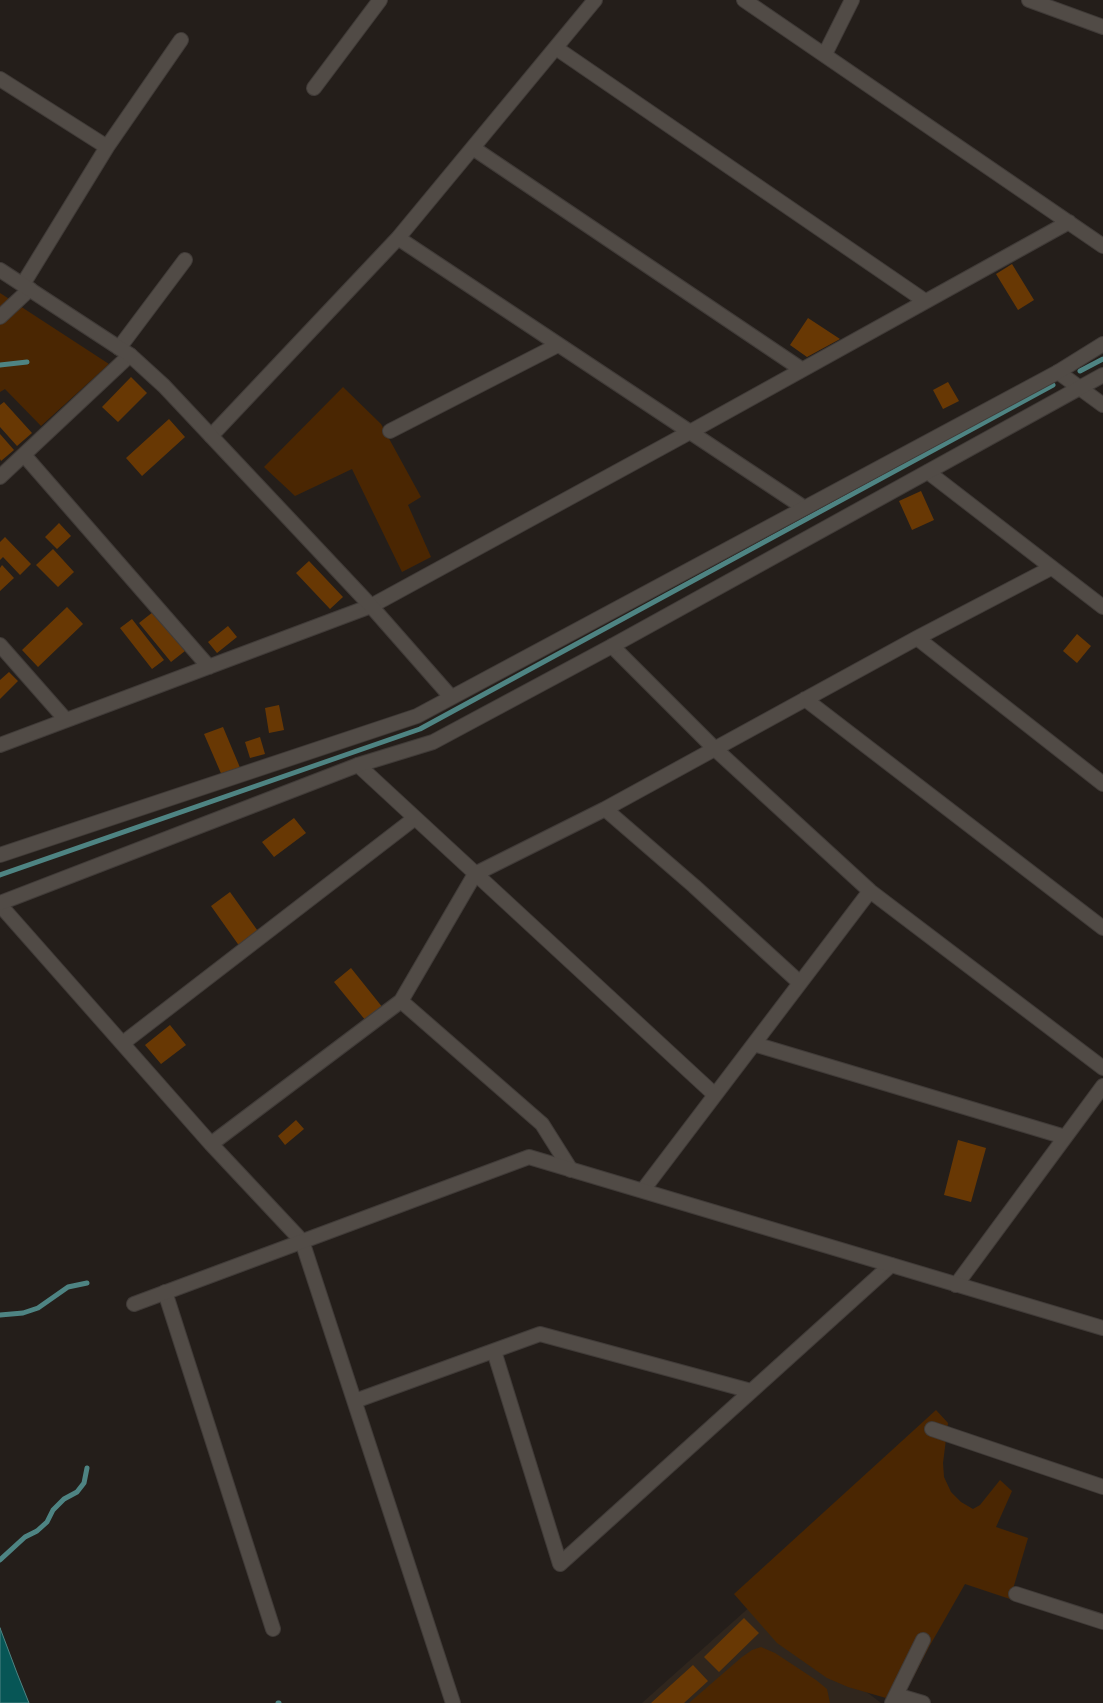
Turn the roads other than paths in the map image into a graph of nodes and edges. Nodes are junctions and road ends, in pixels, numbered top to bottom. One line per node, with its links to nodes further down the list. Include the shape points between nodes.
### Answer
1 (380, 0): 11 (street)
2 (595, 0): 8 (street)
3 (744, 0): 9 (street)
4 (852, 0): 9 (street)
5 (1029, 0): 6 (street)
6 (1103, 27)
7 (181, 40): 12 (street)
8 (556, 48): 13 (street); 20 (street)
9 (825, 54): 14 (street)
10 (0, 79): 12 (street)
11 (314, 88)
12 (106, 147): 19 (street)
13 (473, 148): 15 (street); 25 (street)
14 (1069, 222): 16 (street); 20 (street)
15 (398, 238): 23 (street); 32 (street)
16 (1102, 243)
17 (185, 260): 24 (street)
18 (0, 270): 19 (street)
19 (27, 287): 21 (street); 24 (street)
20 (925, 302): 25 (street)
21 (0, 317)
22 (1103, 344): 26 (street)
23 (558, 345): 30 (street); 31 (street)
24 (124, 352): 32 (street, via 164,386); 33 (street)
25 (801, 369): 31 (street)
26 (1058, 372): 28 (street); 36 (street)
27 (1103, 375): 28 (street)
28 (1080, 387): 29 (street); 34 (street)
29 (1103, 405)
30 (390, 431)
31 (690, 432): 36 (street); 38 (street)
32 (211, 436): 38 (street)
33 (24, 455): 35 (street); 43 (street)
34 (928, 472): 37 (street); 42 (street)
35 (0, 477)
36 (803, 507): 44 (street)
37 (1051, 568): 39 (street); 40 (street)
38 (371, 606): 43 (street); 44 (street)
39 (1103, 607)
40 (917, 638): 45 (street); 50 (street)
41 (0, 645): 46 (street)
42 (612, 646): 48 (street); 49 (street, via 433,742)
43 (209, 667): 46 (street)
44 (451, 697): 53 (street, via 417,716)
45 (805, 699): 48 (street); 57 (street)
46 (66, 720): 47 (street)
47 (0, 745)
48 (714, 748): 51 (street); 55 (street)
49 (358, 765): 52 (street); 56 (street)
50 (1103, 784)
51 (605, 809): 54 (street); 58 (street)
52 (415, 818): 54 (street); 60 (street)
53 (0, 855)
54 (475, 874): 59 (street); 64 (street)
55 (870, 891): 58 (street); 62 (street)
56 (0, 904): 60 (street)
57 (1103, 928)
58 (800, 983): 61 (street)
59 (401, 1001): 66 (street); 67 (street, via 542,1124)
60 (123, 1043): 66 (street)
61 (754, 1044): 64 (street); 65 (street)
62 (1103, 1068)
63 (1103, 1086): 65 (street)
64 (715, 1095): 68 (street)
65 (1065, 1137): 71 (street)
66 (211, 1144): 69 (street)
67 (571, 1170): 68 (street); 69 (street, via 529,1157)
68 (643, 1190): 70 (street)
69 (302, 1241): 72 (street); 77 (street)
70 (891, 1265): 71 (street); 76 (street)
71 (956, 1285): 74 (street)
72 (165, 1292): 73 (street); 82 (street)
73 (134, 1304)
74 (1103, 1328)
75 (494, 1351): 76 (street, via 540,1334); 76 (street, via 560,1564); 77 (street)
76 (751, 1391)
77 (355, 1401): 85 (street)
78 (932, 1429): 79 (street)
79 (1103, 1487)
80 (1016, 1594): 81 (street)
81 (1103, 1622)
82 (273, 1629)
83 (923, 1640): 84 (street)
84 (894, 1699): 86 (street)
85 (453, 1703)
86 (923, 1703)

